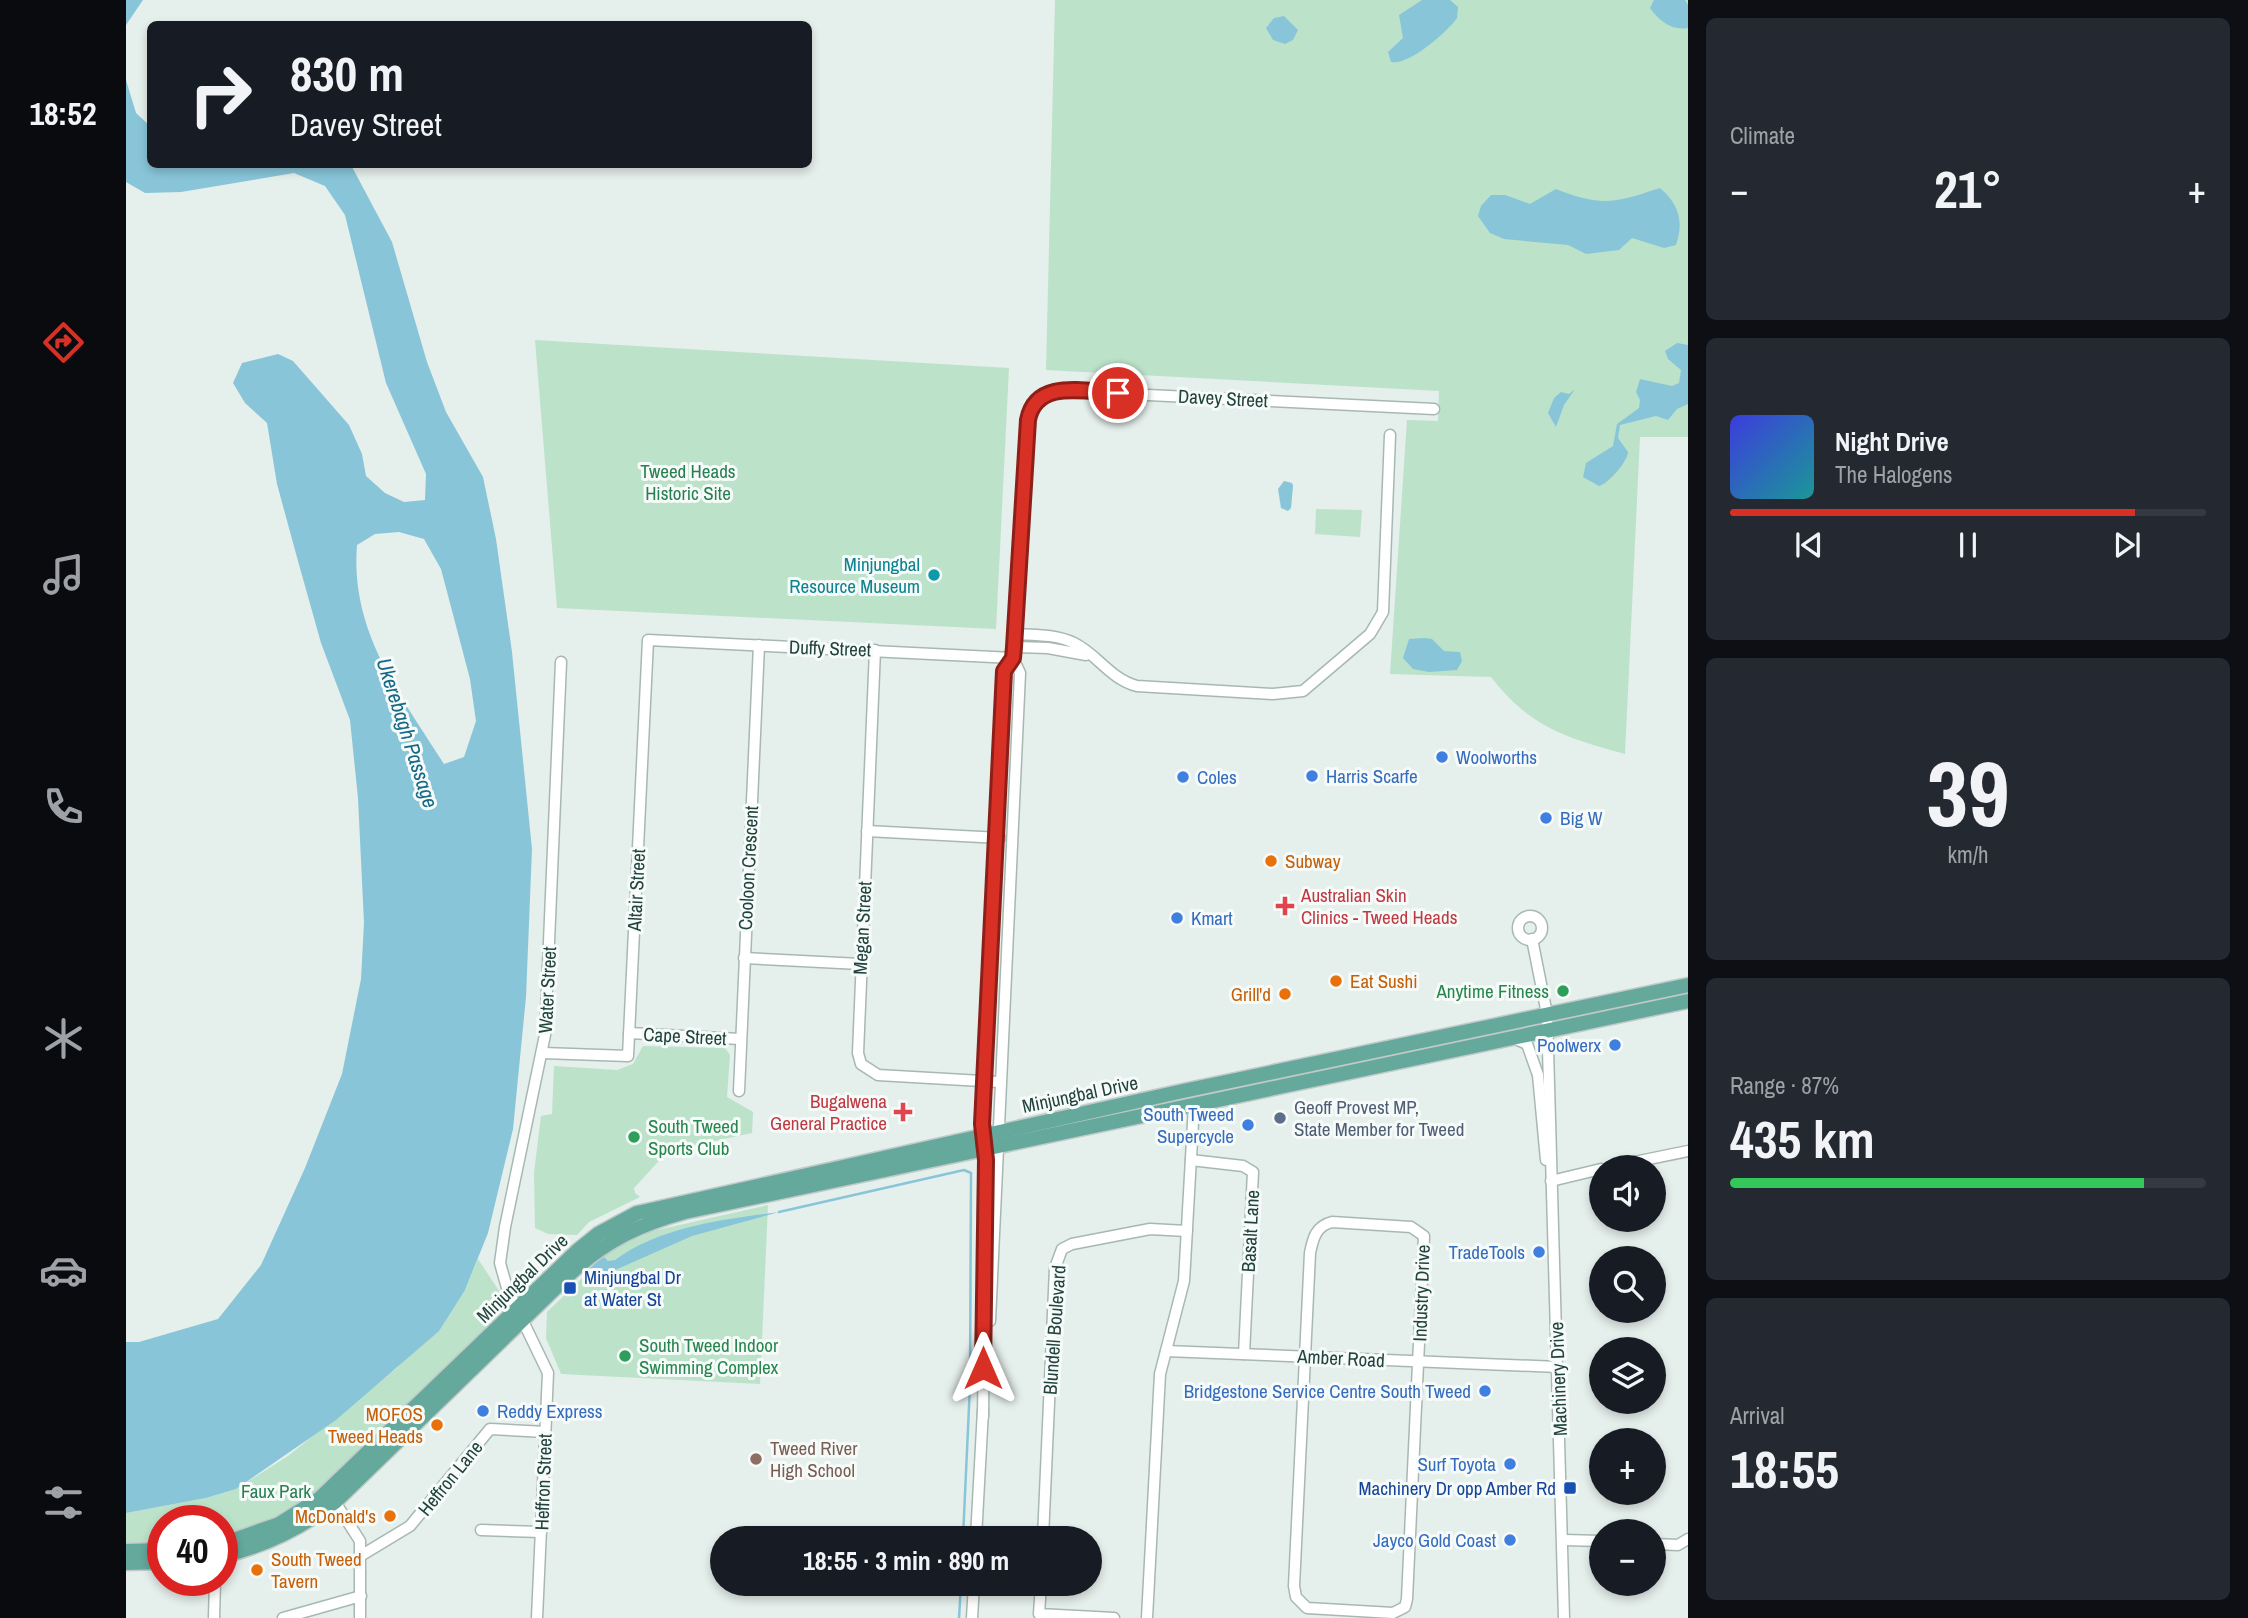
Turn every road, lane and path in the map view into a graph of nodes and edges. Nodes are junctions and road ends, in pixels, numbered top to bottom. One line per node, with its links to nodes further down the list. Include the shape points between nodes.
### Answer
1 (1434, 409): 3 (street, Davey Street, via 1065,391 1038,397 1028,420)
2 (1390, 435): 8 (street, via 1383,612 1370,634 1317,681 1291,694 1137,685 1122,681)
3 (1014, 634): 7 (street); 8 (street, via 1065,639)
4 (648, 640): 5 (street, Duffy Street); 20 (street, Altair Street)
5 (759, 645): 6 (street, Duffy Street); 14 (street, Cooloon Crescent)
6 (875, 650): 7 (street, Duffy Street); 10 (street, Megan Street)
7 (1013, 652): 8 (street, Duffy Street, via 1063,650); 11 (street, via 1004,671); 12 (street, via 1020,673)
8 (1089, 655)
9 (561, 662): 23 (street, Water Street)
10 (867, 831): 11 (street); 15 (street, Megan Street)
11 (996, 837): 12 (street); 24 (street)
12 (1012, 838): 25 (street)
13 (1532, 939): 18 (street, Machinery Drive)
14 (744, 958): 15 (street); 22 (street, Cooloon Crescent)
15 (860, 964): 24 (street, Megan Street, via 858,1053 867,1069 878,1075)
16 (1688, 985): 18 (main road, Minjungbal Drive)
17 (1688, 1000): 19 (main road, Minjungbal Drive)
18 (1547, 1014): 19 (street, Machinery Drive); 26 (main road, Minjungbal Drive)
19 (1547, 1030): 21 (main road, Minjungbal Drive); 34 (street, Machinery Drive)
20 (629, 1033): 22 (street, Cape Street); 23 (street, Altair Street, via 628,1056)
21 (1511, 1038): 28 (main road, Minjungbal Drive); 34 (street, Machinery Drive, via 1525,1042 1534,1059)
22 (740, 1039): 27 (street, Cooloon Crescent)
23 (543, 1053): 36 (street, Water Street, via 502,1243 502,1275)
24 (984, 1081): 25 (street, Megan Street); 29 (street)
25 (999, 1082): 29 (street)
26 (1197, 1089): 28 (main road); 29 (main road, Minjungbal Drive)
27 (739, 1091)
28 (1194, 1105): 29 (main road, Minjungbal Drive); 32 (street)
29 (990, 1141): 36 (main road, Minjungbal Drive, via 637,1213 598,1234); 44 (street)
30 (1688, 1151): 31 (street)
31 (1666, 1156)
32 (1191, 1160): 35 (street); 38 (street, Basalt Lane, via 1247,1166 1252,1172)
33 (1589, 1171): 34 (street)
34 (1551, 1177): 41 (street, Machinery Drive)
35 (1187, 1231): 37 (street, via 1184,1282); 45 (street, Blundell Boulevard, via 1150,1229 1072,1244 1059,1255)
36 (521, 1315): 42 (street, Heffron Street, via 547,1368); 43 (main road, Minjungbal Drive); 48 (main road, Minjungbal Drive, via 319,1499 279,1524)
37 (1166, 1351): 38 (street, Amber Road); 69 (street, via 1160,1374)
38 (1244, 1354): 39 (street, Amber Road)
39 (1306, 1356): 40 (street, Amber Road); 40 (street, Industry Drive, via 1312,1238 1321,1226 1332,1222 1411,1227 1424,1236); 40 (street, Industry Drive, via 1296,1597 1307,1608 1393,1612 1405,1607)
40 (1419, 1362): 41 (street, Amber Road)
41 (1558, 1367): 50 (street, Machinery Drive)
42 (545, 1432): 47 (street, Heffron Street); 56 (street, Heffron Lane, via 490,1429 410,1526)
43 (335, 1502): 55 (main road, Minjungbal Drive, via 291,1532); 56 (street, via 354,1528)
44 (977, 1526)
45 (1044, 1526)
46 (481, 1530): 47 (street)
47 (541, 1532): 66 (street, Heffron Street)
48 (238, 1538)
49 (1688, 1539): 52 (street)
50 (1564, 1540): 51 (street); 70 (street, Machinery Drive)
51 (1589, 1541)
52 (1666, 1544)
53 (147, 1550): 54 (main road)
54 (126, 1551)
55 (238, 1552)
56 (362, 1555): 60 (street)
57 (147, 1562): 58 (main road)
58 (126, 1563)
59 (215, 1596): 64 (street)
60 (360, 1596): 63 (street); 65 (street)
61 (973, 1596): 67 (street)
62 (1040, 1596): 68 (street, via 1039,1614)
63 (288, 1617)
64 (214, 1618)
65 (360, 1618)
66 (537, 1618)
67 (972, 1618)
68 (1114, 1618)
69 (1147, 1618)
70 (1564, 1618)

